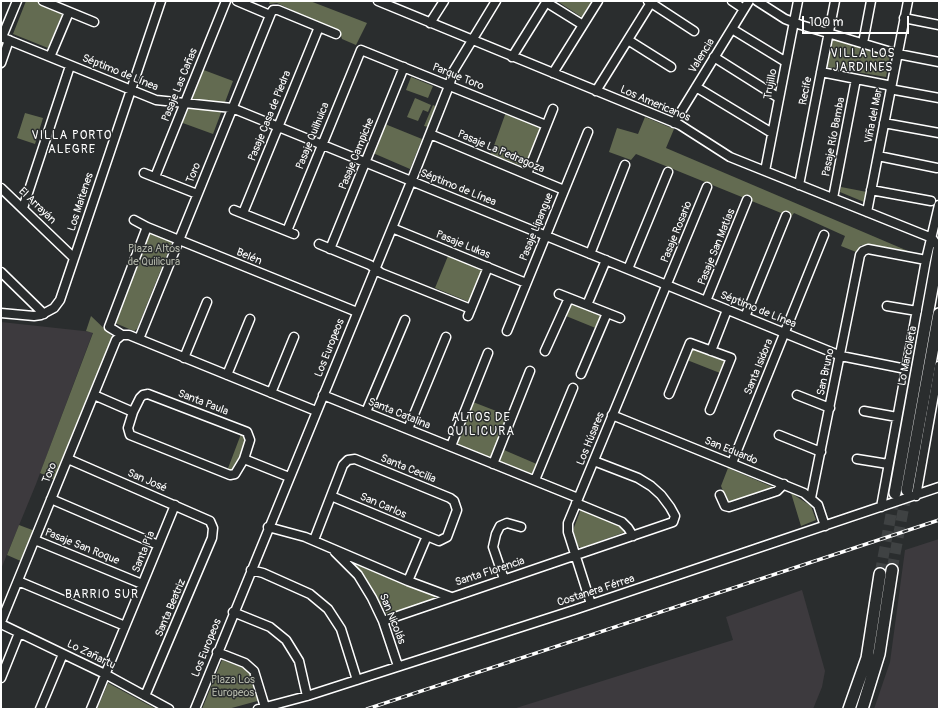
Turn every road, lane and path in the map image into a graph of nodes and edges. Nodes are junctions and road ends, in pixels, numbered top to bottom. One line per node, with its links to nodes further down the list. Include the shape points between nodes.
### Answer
1 (17, 1): 34 (street)
2 (43, 1): 21 (street)
3 (161, 1): 55 (street, Los Maitenes)
4 (226, 1): 59 (street, Pasaje Las Cañas)
5 (237, 1): 22 (street)
6 (378, 1): 19 (street, Los Americanos)
7 (444, 1): 25 (street)
8 (496, 1): 35 (street, Los Europeos)
9 (598, 1): 27 (street)
10 (732, 1): 20 (street)
11 (749, 1): 20 (street, Valencia)
12 (757, 1): 26 (street)
13 (798, 1): 26 (street, Trujillo)
14 (835, 1): 32 (street, Recife)
15 (871, 1): 37 (street)
16 (908, 1): 23 (street, Viña del Mar)
17 (547, 2): 27 (street); 41 (street)
18 (650, 2): 31 (street); 36 (street)
19 (392, 4): 25 (street, Los Americanos)
20 (744, 9): 30 (street, Valencia)
21 (69, 12): 24 (street); 40 (street)
22 (270, 15): 29 (street, via 272,11 277,10); 60 (street, Toro)
23 (904, 18): 28 (street); 39 (street, Viña del Mar)
24 (94, 22)
25 (430, 23): 35 (street, Los Americanos)
26 (794, 23): 32 (street); 43 (street, Trujillo)
27 (583, 25): 50 (street)
28 (939, 25)
29 (318, 27): 33 (street); 65 (street, Pasaje Casa de Piedra)
30 (732, 29): 42 (street, Valencia); 43 (street)
31 (694, 31)
32 (828, 33): 37 (street); 49 (street, Recife)
33 (336, 34)
34 (4, 38): 40 (street, Séptimo de Línea); 45 (street)
35 (472, 40): 41 (street, Los Americanos); 52 (street, Los Europeos, via 456,65)
36 (628, 40): 48 (street); 56 (street)
37 (863, 43): 39 (street)
38 (361, 50): 47 (street, Parque Toro); 70 (street, Pasaje Quilhuica)
39 (898, 54): 44 (street); 54 (street, Viña del Mar)
40 (50, 57): 46 (street, Séptimo de Línea)
41 (512, 57): 50 (street, Los Americanos)
42 (714, 57): 53 (street, Valencia); 57 (street)
43 (786, 62): 57 (street, Trujillo)
44 (939, 62)
45 (1, 63)
46 (70, 66): 55 (street, Séptimo de Línea); 90 (street)
47 (404, 67): 52 (street, Parque Toro); 72 (street, Pasaje Campiche)
48 (671, 67)
49 (821, 72): 51 (street); 81 (street, Recife)
50 (553, 73): 56 (street, Los Americanos)
51 (856, 79): 54 (street); 87 (street, Pasaje Río Bamba)
52 (449, 86): 64 (street, Parque Toro); 68 (street, Los Europeos)
53 (696, 87): 62 (street, Valencia); 69 (street)
54 (891, 88): 58 (street); 63 (street, Viña del Mar)
55 (130, 90): 59 (street, Séptimo de Línea, via 161,102); 106 (street, Los Maitenes)
56 (596, 91): 62 (street, Los Americanos)
57 (779, 98): 69 (street, Trujillo)
58 (939, 98)
59 (184, 104): 60 (street, Séptimo de Línea); 79 (street, Pasaje Las Cañas)
60 (232, 108): 65 (street, Séptimo de Línea); 86 (street, Toro)
61 (553, 109): 64 (street)
62 (674, 123): 75 (street, Los Americanos, via 722,152)
63 (884, 123): 67 (street); 71 (street, Viña del Mar)
64 (546, 126): 78 (street)
65 (278, 127): 70 (street, Séptimo de Línea); 93 (street, Pasaje Casa de Piedra)
66 (588, 132): 84 (street, Pasaje Lipangue)
67 (939, 133)
68 (430, 134): 78 (street, Pasaje La Pedragoza); 80 (street, Los Europeos)
69 (772, 134): 75 (street, Trujillo)
70 (322, 145): 72 (street, Séptimo de Línea); 93 (street, Pasaje Quilhuica, via 290,232)
71 (878, 156): 74 (street); 85 (street, Viña del Mar)
72 (365, 162): 80 (street, Séptimo de Línea); 104 (street, Pasaje Campiche)
73 (625, 165): 105 (street)
74 (937, 168)
75 (765, 171): 81 (street, Los Americanos)
76 (668, 172): 111 (street)
77 (144, 173): 79 (street)
78 (527, 174): 84 (street, Pasaje La Pedragoza)
79 (155, 177): 86 (street)
80 (411, 181): 97 (street, Los Europeos); 99 (street, Séptimo de Línea)
81 (799, 185): 87 (street, Los Americanos)
82 (707, 187): 114 (street, Pasaje Rosario)
83 (1, 188): 90 (street, El Arrayán)
84 (564, 190): 99 (street, Pasaje Lipangue)
85 (871, 190): 89 (street); 92 (street, Viña del Mar)
86 (197, 194): 101 (street, Toro)
87 (833, 198): 92 (street, Los Americanos)
88 (747, 200): 117 (street, Pasaje San Matías)
89 (935, 203): 100 (street, Lo Marcoleta)
90 (23, 208): 106 (street, El Arrayán)
91 (234, 210): 93 (street)
92 (867, 212): 100 (street, Los Americanos)
93 (243, 214)
94 (786, 216): 128 (street)
95 (134, 220): 96 (street, Belén)
96 (147, 227): 101 (street, Belén); 134 (street, via 109,327)
97 (392, 228): 109 (street, Pasaje Lukas); 110 (street, Los Europeos)
98 (824, 235): 133 (street, Santa Isidora)
99 (546, 236): 105 (street, Séptimo de Línea); 113 (street, Pasaje Lipangue)
100 (932, 238): 103 (street); 108 (street, Lo Marcoleta)
101 (178, 240): 123 (street, Belén); 137 (street, Toro)
102 (319, 244): 104 (street)
103 (939, 248): 177 (main road, Lo Marcoleta)
104 (330, 249): 110 (street)
105 (590, 254): 107 (street, Séptimo de Línea)
106 (74, 258): 126 (street, Los Maitenes, via 60,300 54,308)
107 (606, 260): 111 (street, Séptimo de Línea); 119 (street)
108 (926, 260): 122 (street, Lo Marcoleta); 141 (street, San Bruno, via 871,250 863,251 859,257)
109 (488, 267): 110 (street, via 470,313); 113 (street, Pasaje Lukas)
110 (375, 268): 123 (street, Los Europeos)
111 (628, 270): 114 (street, Séptimo de Línea)
112 (1, 272): 126 (street)
113 (526, 283): 132 (street, Pasaje Lipangue)
114 (666, 285): 117 (street, Séptimo de Línea); 160 (street, Los Húsares)
115 (559, 294): 116 (street)
116 (568, 298): 119 (street); 138 (street)
117 (706, 301): 121 (street, Séptimo de Línea)
118 (207, 302): 142 (street)
119 (587, 305): 125 (street)
120 (887, 306): 122 (street)
121 (727, 310): 128 (street, Séptimo de Línea); 139 (street)
122 (917, 311): 144 (street, Lo Marcoleta)
123 (357, 312): 152 (street, Los Europeos)
124 (1, 313): 126 (street, via 34,316)
125 (607, 313): 129 (street); 146 (street)
126 (44, 314)
127 (939, 314): 178 (main road, Lo Marcoleta)
128 (745, 317): 133 (street, Séptimo de Línea)
129 (620, 318)
130 (250, 319): 147 (street)
131 (405, 320): 159 (street)
132 (507, 331)
133 (784, 333): 141 (street, Séptimo de Línea); 170 (street, Santa Isidora)
134 (122, 335): 137 (street, via 127,334); 151 (street, Toro, via 116,340)
135 (294, 337): 149 (street)
136 (446, 337): 162 (street)
137 (139, 339): 142 (street)
138 (545, 351)
139 (711, 351): 150 (street, via 690,343); 155 (street, via 731,358)
140 (488, 353): 164 (street)
141 (841, 356): 144 (street, Séptimo de Línea); 154 (street, San Bruno)
142 (184, 358): 147 (street)
143 (939, 366): 178 (street)
144 (906, 369): 161 (street, Lo Marcoleta)
145 (530, 371): 171 (street)
146 (581, 374)
147 (227, 375): 149 (street)
148 (573, 388): 174 (street)
149 (271, 393): 158 (street)
150 (669, 394)
151 (94, 395): 157 (street); 166 (street, Toro)
152 (323, 395): 158 (street, Los Europeos); 159 (street, Santa Catalina)
153 (797, 395): 154 (street)
154 (830, 408): 165 (street, San Bruno)
155 (710, 410)
156 (864, 411): 161 (street)
157 (133, 412): 167 (street, Santa Paula, via 128,428 130,435 230,475 235,474); 167 (street, Santa Paula, via 140,398 148,394 247,432 250,440)
158 (316, 412): 173 (street, Los Europeos)
159 (366, 412): 162 (street, Santa Catalina)
160 (612, 415): 169 (street, Los Húsares); 170 (street, San Eduardo)
161 (897, 416): 172 (street, Lo Marcoleta)
162 (408, 429): 164 (street, Santa Catalina)
163 (779, 435): 165 (street)
164 (451, 446): 171 (street, Santa Catalina)
165 (821, 452): 181 (street, San Bruno)
166 (68, 459): 182 (street, Toro); 184 (street, San José)
167 (244, 459): 173 (street)
168 (857, 459): 172 (street)
169 (594, 461): 183 (street, Los Húsares); 192 (street, Santa Florencia, via 638,478 651,486 666,501 675,516 670,524)
170 (732, 463): 175 (street, San Eduardo)
171 (493, 464): 174 (street, Santa Catalina)
172 (888, 464): 186 (street, Lo Marcoleta)
173 (289, 477): 188 (street, Los Europeos)
174 (535, 480): 183 (street, Santa Catalina)
175 (784, 484): 179 (street, via 777,491 729,507 725,506); 181 (street, San Eduardo)
176 (939, 487): 178 (street, Costanera Férrea)
177 (895, 493)
178 (912, 493): 186 (street, Costanera Férrea)
179 (720, 495)
180 (331, 496): 185 (street, Santa Cecilia, via 343,465 348,460 355,459 450,498); 191 (street, San Carlos); 194 (street)
181 (811, 498): 187 (street, San Eduardo, via 820,509)
182 (51, 499): 193 (street, Toro); 195 (street)
183 (577, 501): 192 (street, Santa Catalina, via 622,522); 197 (street, Los Húsares, via 567,529)
184 (175, 505): 190 (street, San José, via 210,520); 195 (street, Santa Pía)
185 (456, 505): 191 (street, San Carlos, via 457,510 447,537 439,541)
186 (881, 507): 187 (street, Costanera Férrea)
187 (825, 526): 206 (street, Costanera Férrea)
188 (268, 527): 194 (street, Santa Florencia); 198 (street, Los Europeos)
189 (521, 527): 201 (street, via 507,523 500,526 496,534 493,547)
190 (214, 528): 218 (street, Santa Beatriz)
191 (428, 536): 203 (street)
192 (633, 536): 197 (street, Santa Florencia)
193 (35, 540): 202 (street, Toro); 204 (street, Pasaje San Roque)
194 (314, 540): 196 (street, Santa Florencia)
195 (158, 545): 204 (street, Santa Pía)
196 (330, 547): 203 (street, Santa Florencia); 208 (street, San Nicolás, via 358,576)
197 (575, 556): 201 (street, Santa Florencia); 206 (street, Los Húsares)
198 (251, 570): 207 (street, Los Europeos); 217 (street, via 310,594 328,609 341,629)
199 (892, 570): 226 (main road, via 879,654)
200 (880, 574): 225 (main road, via 867,658)
201 (504, 579): 205 (street, Santa Florencia)
202 (18, 581): 209 (street, Toro); 210 (street)
203 (408, 581): 205 (street, Santa Florencia)
204 (142, 584): 210 (street, Santa Pía)
205 (451, 597): 208 (street)
206 (591, 604): 214 (street, Costanera Férrea)
207 (233, 612): 212 (street, Los Europeos); 219 (street, via 270,627 286,640 298,661)
208 (383, 621): 214 (street, San Nicolás)
209 (1, 623): 211 (street, Lo Zañartu)
210 (125, 626): 215 (street, Santa Pía)
211 (19, 633): 213 (street, Lo Zañartu); 216 (street)
212 (217, 652): 220 (street, via 245,663 254,671); 224 (street, Los Europeos)
213 (63, 654): 215 (street, Lo Zañartu); 221 (street)
214 (398, 666): 217 (street, Costanera Férrea)
215 (105, 674): 218 (street, Lo Zañartu); 222 (street, Santa Pía)
216 (1, 678)
217 (357, 680): 219 (street, Costanera Férrea)
218 (145, 696): 223 (street, Lo Zañartu)
219 (307, 696): 220 (street, Costanera Férrea)
220 (261, 708)
221 (40, 709)
222 (91, 709)
223 (169, 709)
224 (195, 709)
225 (849, 709)
226 (862, 709)

